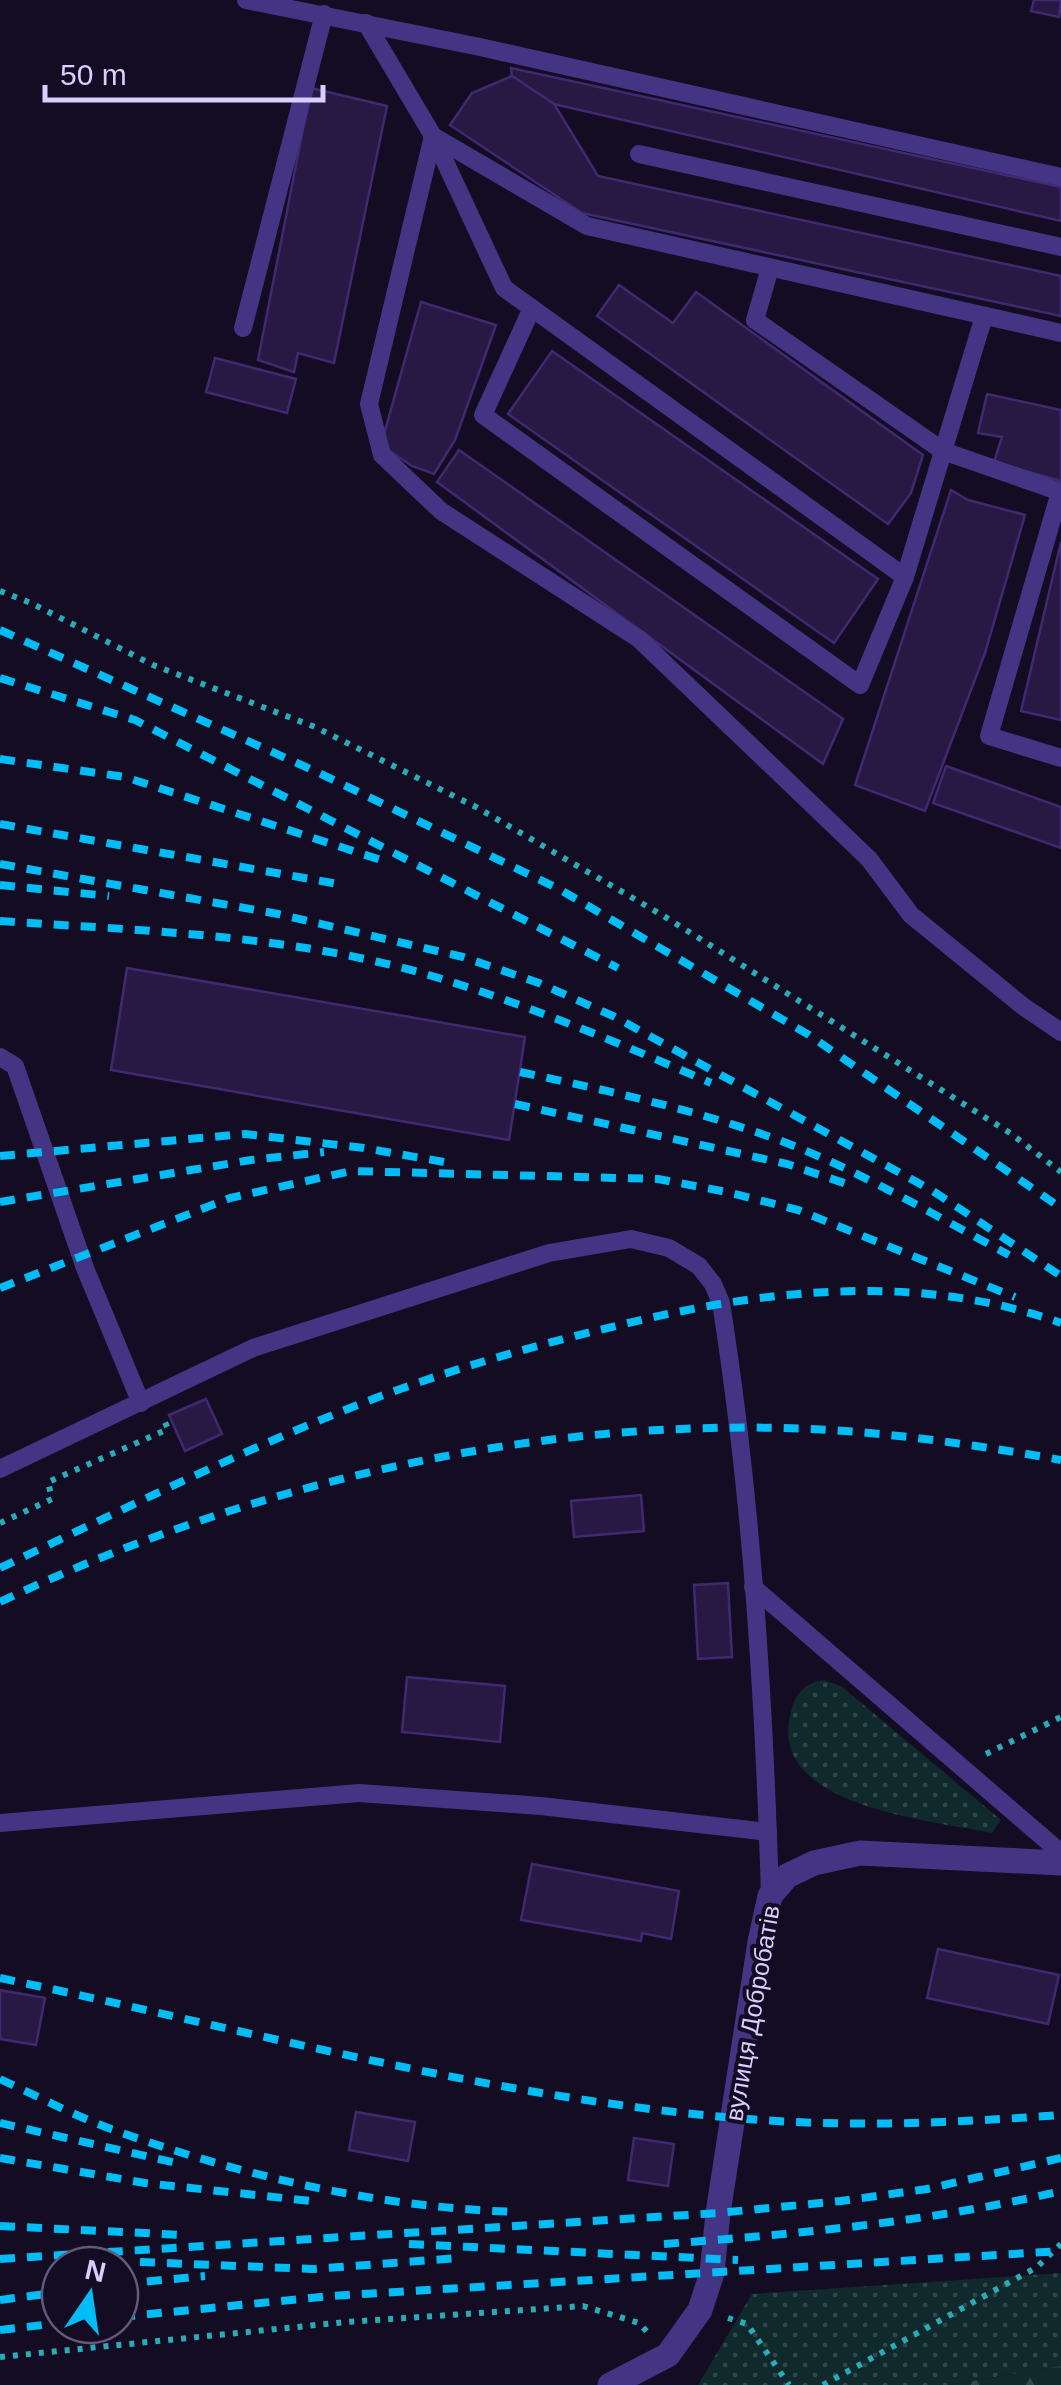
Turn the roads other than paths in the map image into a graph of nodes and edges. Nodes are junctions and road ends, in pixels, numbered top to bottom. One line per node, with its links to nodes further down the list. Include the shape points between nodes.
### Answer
1 (246, 0): 2 (lane)
2 (324, 14): 3 (lane); 11 (lane)
3 (366, 23): 4 (lane); 6 (lane)
4 (433, 136): 8 (lane, via 587,226); 9 (lane, via 504,288); 17 (lane, via 368,404 382,455 441,511 639,638 869,859 911,915)
5 (639, 154): 7 (lane)
6 (1061, 177)
7 (1061, 247)
8 (770, 268): 10 (lane); 13 (lane, via 754,320)
9 (532, 308): 15 (lane); 15 (lane, via 483,415 860,684)
10 (984, 316): 12 (lane); 13 (lane)
11 (244, 328)
12 (1061, 333)
13 (944, 450): 14 (lane); 15 (lane)
14 (1060, 492): 16 (lane, via 989,736)
15 (906, 577)
16 (1061, 758)
17 (1061, 1032)
18 (0, 1057): 19 (lane, via 15,1066 85,1268)
19 (147, 1400): 20 (lane); 21 (lane, via 253,1348 549,1253 631,1239 669,1248 699,1266 721,1303 741,1429)
20 (0, 1469)
21 (754, 1587): 23 (lane); 24 (lane)
22 (0, 1823): 23 (lane, via 358,1794)
23 (768, 1832): 26 (lane)
24 (1061, 1854)
25 (1061, 1864): 26 (street, вулиця Добробатів, via 860,1853 814,1863 787,1876)
26 (770, 1896): 27 (street, вулиця Добробатів, via 712,2273 700,2310 668,2355)
27 (610, 2385)

